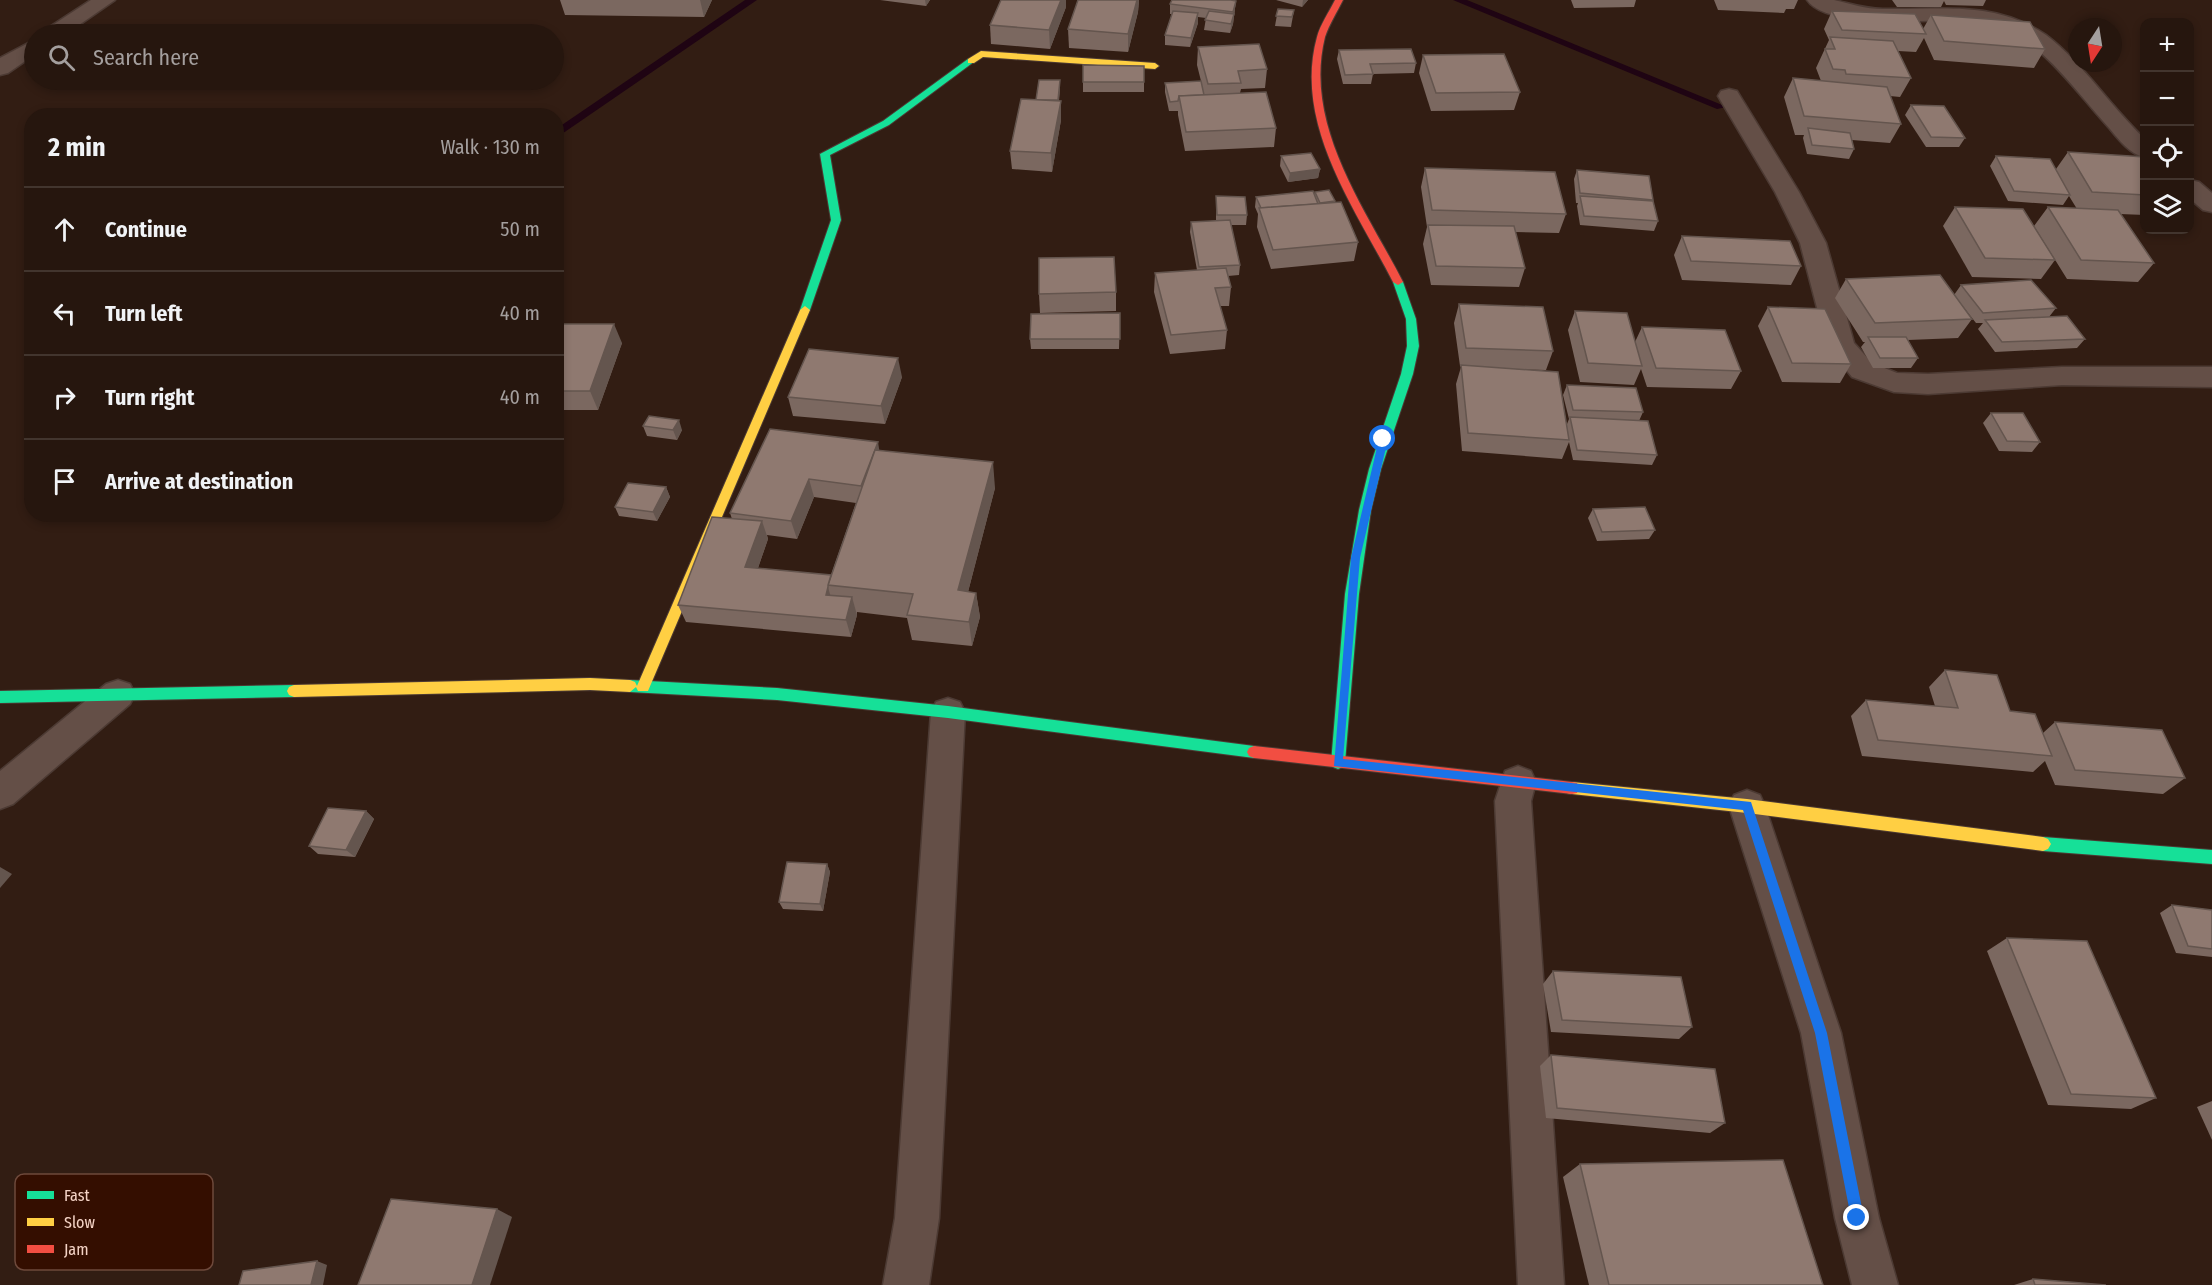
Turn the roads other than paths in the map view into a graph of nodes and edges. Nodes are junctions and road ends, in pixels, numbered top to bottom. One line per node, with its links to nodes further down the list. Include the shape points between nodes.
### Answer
1 (105, 0): 4 (street)
2 (1339, 0): 17 (street, via 1331,11 1315,62 1315,97 1332,154 1412,320 1414,350 1383,439 1355,558)
3 (1817, 0): 9 (street, via 1832,9 1856,14 1975,13 2002,18 2057,56)
4 (68, 24)
5 (24, 52): 7 (street)
6 (1155, 66): 13 (street, via 981,54 885,123 825,154 836,220 812,293)
7 (0, 68)
8 (1729, 96): 12 (street, via 1813,243 1841,346 1862,370 1894,381 1928,384 2062,376)
9 (2140, 146)
10 (2194, 190): 11 (street)
11 (2212, 205)
12 (2212, 377)
13 (643, 687): 14 (street, via 590,684); 16 (street, via 777,694)
14 (118, 694): 15 (street); 19 (street)
15 (0, 697)
16 (948, 712): 17 (street); 22 (street, via 916,1218)
17 (1338, 763): 18 (street)
18 (1518, 782): 20 (street); 23 (street, via 1513,801)
19 (0, 793)
20 (1747, 806): 21 (street, via 2021,842); 24 (street, via 1821,1033 1857,1218)
21 (2212, 857)
22 (906, 1285)
23 (1541, 1285)
24 (1875, 1285)

